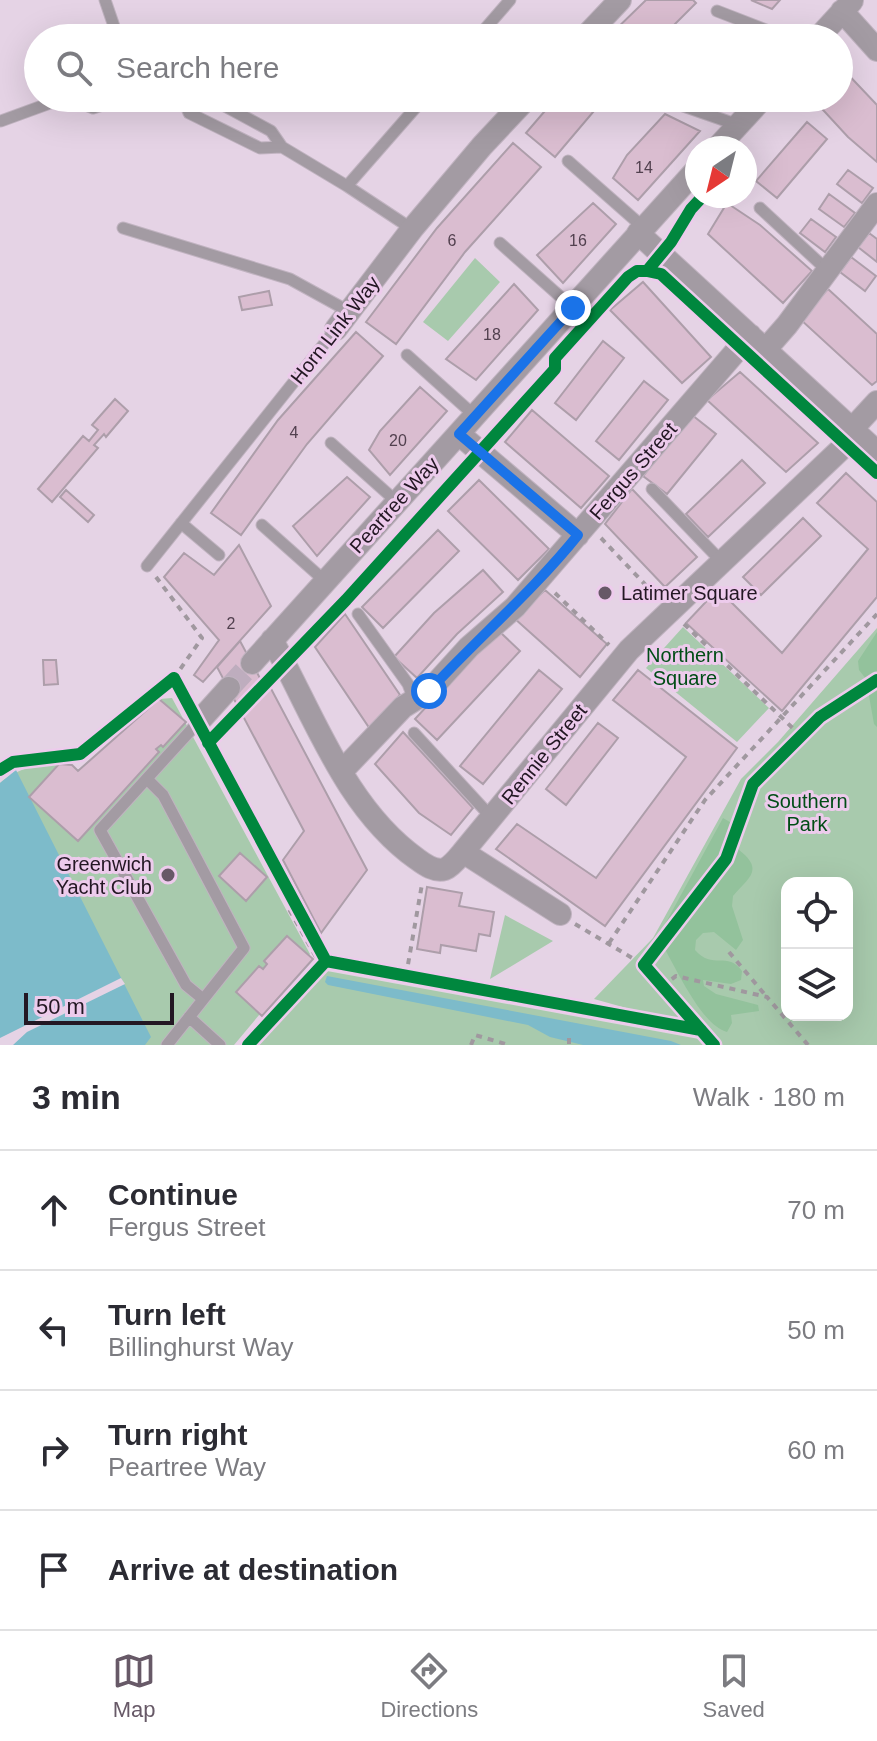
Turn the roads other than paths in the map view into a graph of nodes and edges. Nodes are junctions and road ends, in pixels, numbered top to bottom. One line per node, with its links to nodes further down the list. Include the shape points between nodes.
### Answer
1 (105, 0): 6 (lane)
2 (510, 0): 7 (lane)
3 (620, 0): 8 (street)
4 (847, 6): 10 (street); 11 (street)
5 (717, 11): 9 (lane)
6 (113, 24)
7 (489, 24)
8 (597, 24)
9 (751, 24)
10 (831, 24)
11 (877, 50)
12 (26, 112): 19 (lane)
13 (189, 112): 22 (lane, via 260,148)
14 (236, 112): 22 (lane, via 271,131)
15 (412, 112): 25 (lane)
16 (514, 112): 29 (street, Horn Link Way)
17 (701, 112): 20 (lane)
18 (750, 112): 20 (street)
19 (1, 121)
20 (738, 125): 21 (street)
21 (728, 136)
22 (282, 147): 25 (lane)
23 (568, 161): 30 (lane)
24 (685, 182): 30 (street, Peartree Way)
25 (347, 186): 29 (lane)
26 (877, 204): 32 (street, Fergus Street)
27 (760, 208): 32 (lane)
28 (123, 228): 34 (lane, via 290,279)
29 (412, 229): 34 (street, Horn Link Way)
30 (641, 230): 33 (street, Peartree Way); 35 (street)
31 (500, 243): 33 (lane)
32 (827, 270): 35 (street, Fergus Street, via 787,325)
33 (573, 308): 38 (street, Peartree Way)
34 (343, 321): 45 (lane, Horn Link Way)
35 (758, 342): 39 (street); 47 (street, Fergus Street)
36 (407, 355): 38 (lane)
37 (877, 402): 39 (street, Rennie Street)
38 (475, 416): 40 (street, Peartree Way)
39 (855, 431): 42 (street); 49 (street, Rennie Street)
40 (459, 434): 44 (street, Peartree Way); 47 (street)
41 (331, 443): 44 (lane)
42 (877, 452)
43 (652, 489): 49 (lane)
44 (397, 502): 51 (street, Peartree Way)
45 (181, 523): 48 (lane); 50 (lane, Horn Link Way)
46 (262, 525): 51 (lane)
47 (583, 530): 56 (street, Fergus Street, via 515,607)
48 (219, 555)
49 (721, 561): 61 (street, Rennie Street, via 623,657)
50 (147, 566)
51 (325, 581): 53 (street, Peartree Way)
52 (358, 614): 56 (lane)
53 (272, 640): 54 (street, Peartree Way); 59 (street, Rennie Street)
54 (252, 663)
55 (229, 688): 57 (street)
56 (414, 700): 59 (street, Fergus Street)
57 (202, 718): 60 (lane)
58 (414, 733): 61 (lane)
59 (342, 771): 62 (street, Rennie Street, via 359,802 388,836 426,865 446,869)
60 (147, 779): 64 (lane, via 163,795 244,948); 64 (lane, via 100,830 186,985)
61 (492, 818): 62 (street, Rennie Street)
62 (463, 852): 63 (street)
63 (560, 914)
64 (203, 999): 65 (lane)
65 (189, 1017): 66 (lane); 67 (lane)
66 (167, 1045)
67 (220, 1045)

